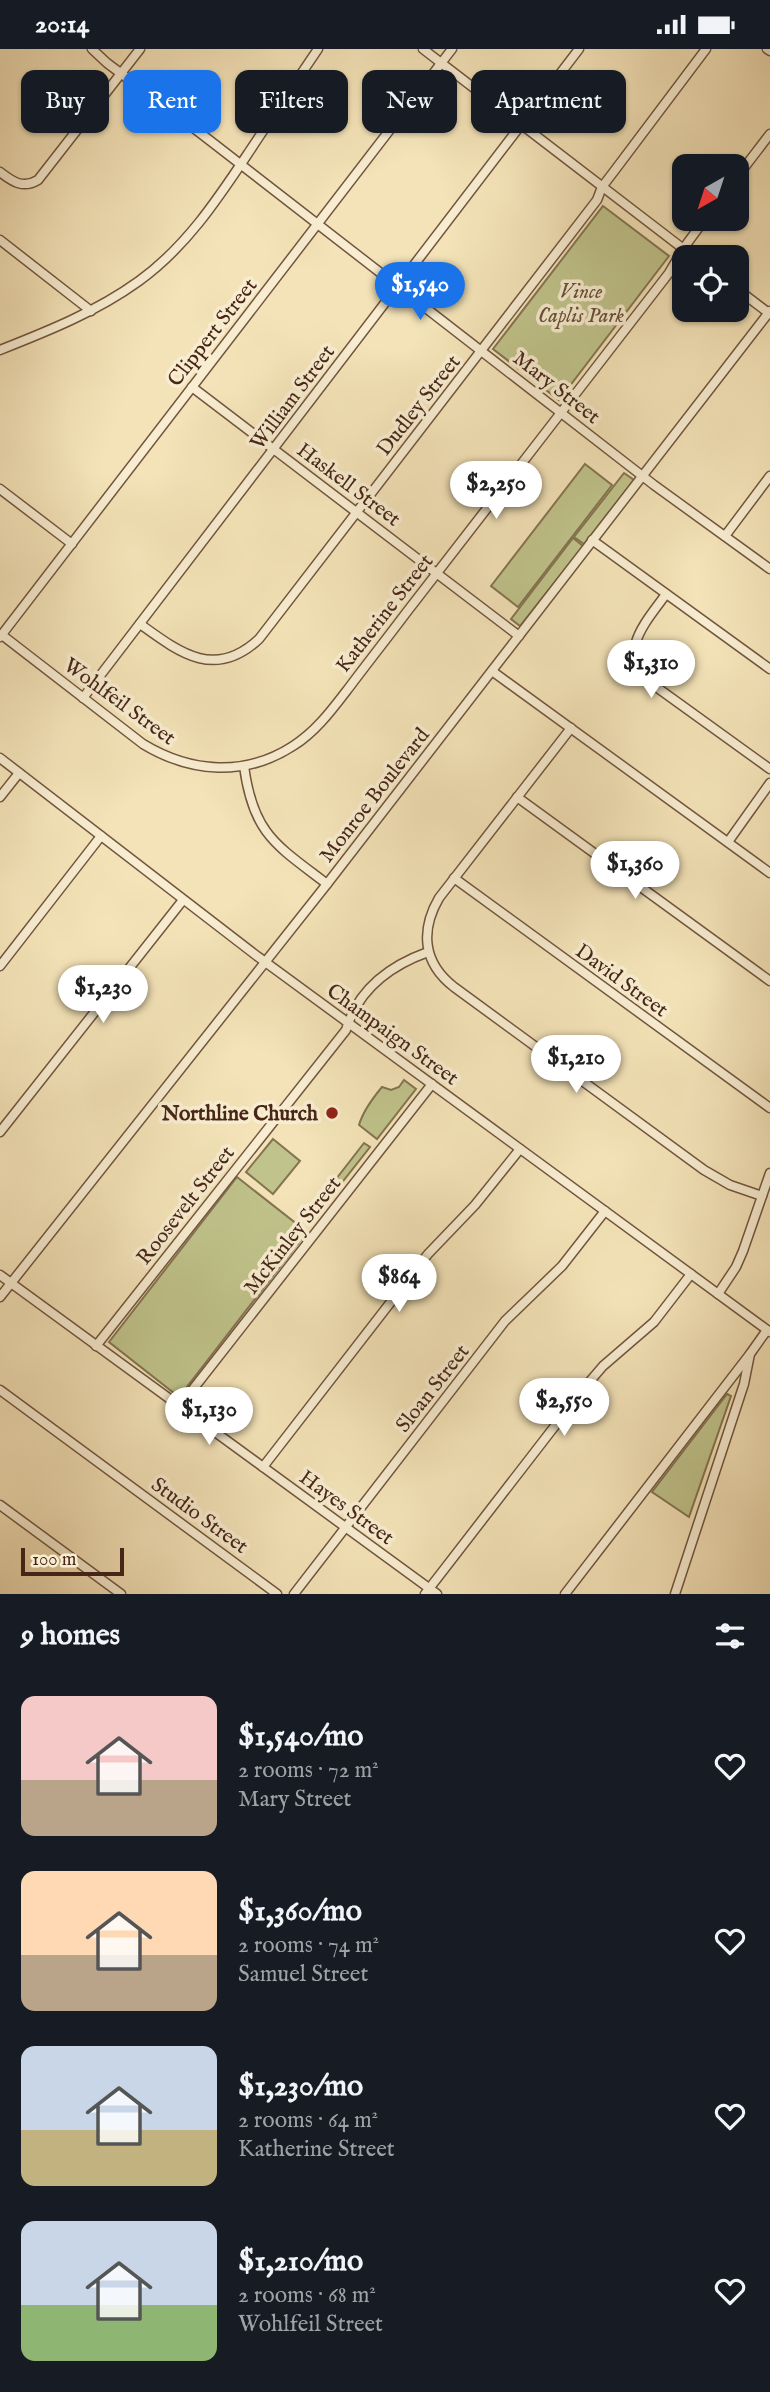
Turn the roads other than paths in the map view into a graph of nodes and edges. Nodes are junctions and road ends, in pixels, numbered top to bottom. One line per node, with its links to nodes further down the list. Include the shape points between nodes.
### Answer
1 (92, 49): 10 (street, Mary Street)
2 (140, 49): 10 (street)
3 (318, 49): 16 (street)
4 (424, 49): 8 (street)
5 (452, 49): 8 (street, Clippert Street)
6 (579, 49): 9 (street, William Street)
7 (706, 49): 18 (street, Dudley Street)
8 (442, 63): 11 (street); 19 (street, Clippert Street)
9 (563, 70)
10 (121, 74): 16 (street, Mary Street); 17 (street, via 41,177 27,185)
11 (471, 85)
12 (516, 133): 23 (street, William Street)
13 (532, 133): 18 (street)
14 (770, 134): 15 (street)
15 (749, 161)
16 (241, 164): 19 (street, Mary Street); 25 (street, via 177,248 139,281)
17 (0, 172)
18 (602, 187): 21 (street); 28 (street, Dudley Street, via 597,200)
19 (318, 224): 23 (street, Mary Street); 29 (street, Clippert Street)
20 (0, 240): 25 (street)
21 (678, 245)
22 (672, 268): 30 (street, Katherine Street)
23 (397, 287): 28 (street, Mary Street); 31 (street, William Street)
24 (749, 298): 26 (street)
25 (91, 311): 27 (street)
26 (770, 313): 33 (street, Monroe Boulevard)
27 (0, 350)
28 (482, 351): 30 (street, Mary Street); 35 (street, Dudley Street)
29 (192, 387): 31 (street, Haskell Street); 38 (street, Clippert Street)
30 (561, 412): 33 (street, Mary Street); 40 (street, Katherine Street)
31 (275, 449): 35 (street, Haskell Street); 42 (street, William Street)
32 (770, 476): 36 (street)
33 (643, 477): 36 (street, Mary Street); 37 (street, Monroe Boulevard)
34 (0, 489): 38 (street)
35 (357, 513): 40 (street, Haskell Street); 42 (street, Dudley Street, via 264,634 243,651 218,659 193,657)
36 (725, 536): 39 (street, Mary Street)
37 (592, 540): 41 (street); 44 (street, Monroe Boulevard)
38 (72, 544): 43 (street, Clippert Street)
39 (770, 569)
40 (437, 573): 44 (street, Haskell Street); 50 (street, Katherine Street, via 313,731 274,757)
41 (666, 594): 45 (street); 51 (street, via 636,639 634,656 640,671)
42 (141, 624): 47 (street, William Street)
43 (1, 636): 47 (street, Wohlfeil Street)
44 (519, 636): 46 (street, Monroe Boulevard)
45 (770, 669)
46 (492, 671): 48 (street); 60 (street, Monroe Boulevard)
47 (83, 698): 50 (street, Wohlfeil Street, via 169,758 207,768)
48 (570, 728): 55 (street); 57 (street)
49 (0, 758): 52 (street, Champaign Street)
50 (244, 766): 60 (street, via 251,803 265,830)
51 (770, 769)
52 (19, 773): 54 (street); 56 (street, Champaign Street)
53 (770, 783): 57 (street)
54 (0, 797)
55 (517, 797): 59 (street); 65 (street)
56 (101, 836): 61 (street, Champaign Street); 64 (street)
57 (727, 842): 58 (street)
58 (770, 873)
59 (454, 878): 62 (street, via 431,912); 68 (street, David Street)
60 (327, 884): 63 (street, Monroe Boulevard)
61 (183, 900): 63 (street, Champaign Street); 69 (street)
62 (428, 952): 66 (street, Roosevelt Street, via 387,971 352,1011); 72 (street, via 447,982 666,1143 715,1177)
63 (265, 962): 66 (street, Champaign Street); 76 (street, Monroe Boulevard)
64 (0, 966)
65 (770, 981)
66 (348, 1023): 67 (street, Champaign Street); 80 (street, Roosevelt Street)
67 (432, 1084): 70 (street, Champaign Street); 83 (street, McKinley Street)
68 (770, 1108)
69 (0, 1132)
70 (520, 1149): 73 (street, Champaign Street); 84 (street, via 428,1254)
71 (770, 1173): 72 (street)
72 (762, 1196): 77 (street, via 736,1267)
73 (605, 1211): 74 (street, Champaign Street); 86 (street, Sloan Street, via 562,1266 505,1321)
74 (691, 1274): 77 (street, Champaign Street); 87 (street, via 654,1322 585,1387)
75 (0, 1275): 76 (street, Hayes Street)
76 (11, 1283): 78 (street, Monroe Boulevard); 80 (street, Hayes Street)
77 (718, 1294): 79 (street, Champaign Street)
78 (0, 1297)
79 (769, 1331): 81 (street)
80 (96, 1346): 83 (street, Hayes Street)
81 (750, 1354): 91 (street); 92 (street)
82 (0, 1390): 89 (street, Studio Street)
83 (178, 1407): 84 (street, Hayes Street)
84 (263, 1468): 86 (street, Hayes Street)
85 (0, 1505): 88 (street)
86 (346, 1528): 87 (street, Hayes Street); 90 (street, Sloan Street)
87 (431, 1592)
88 (121, 1594)
89 (277, 1594)
90 (294, 1594)
91 (565, 1594)
92 (675, 1594)

